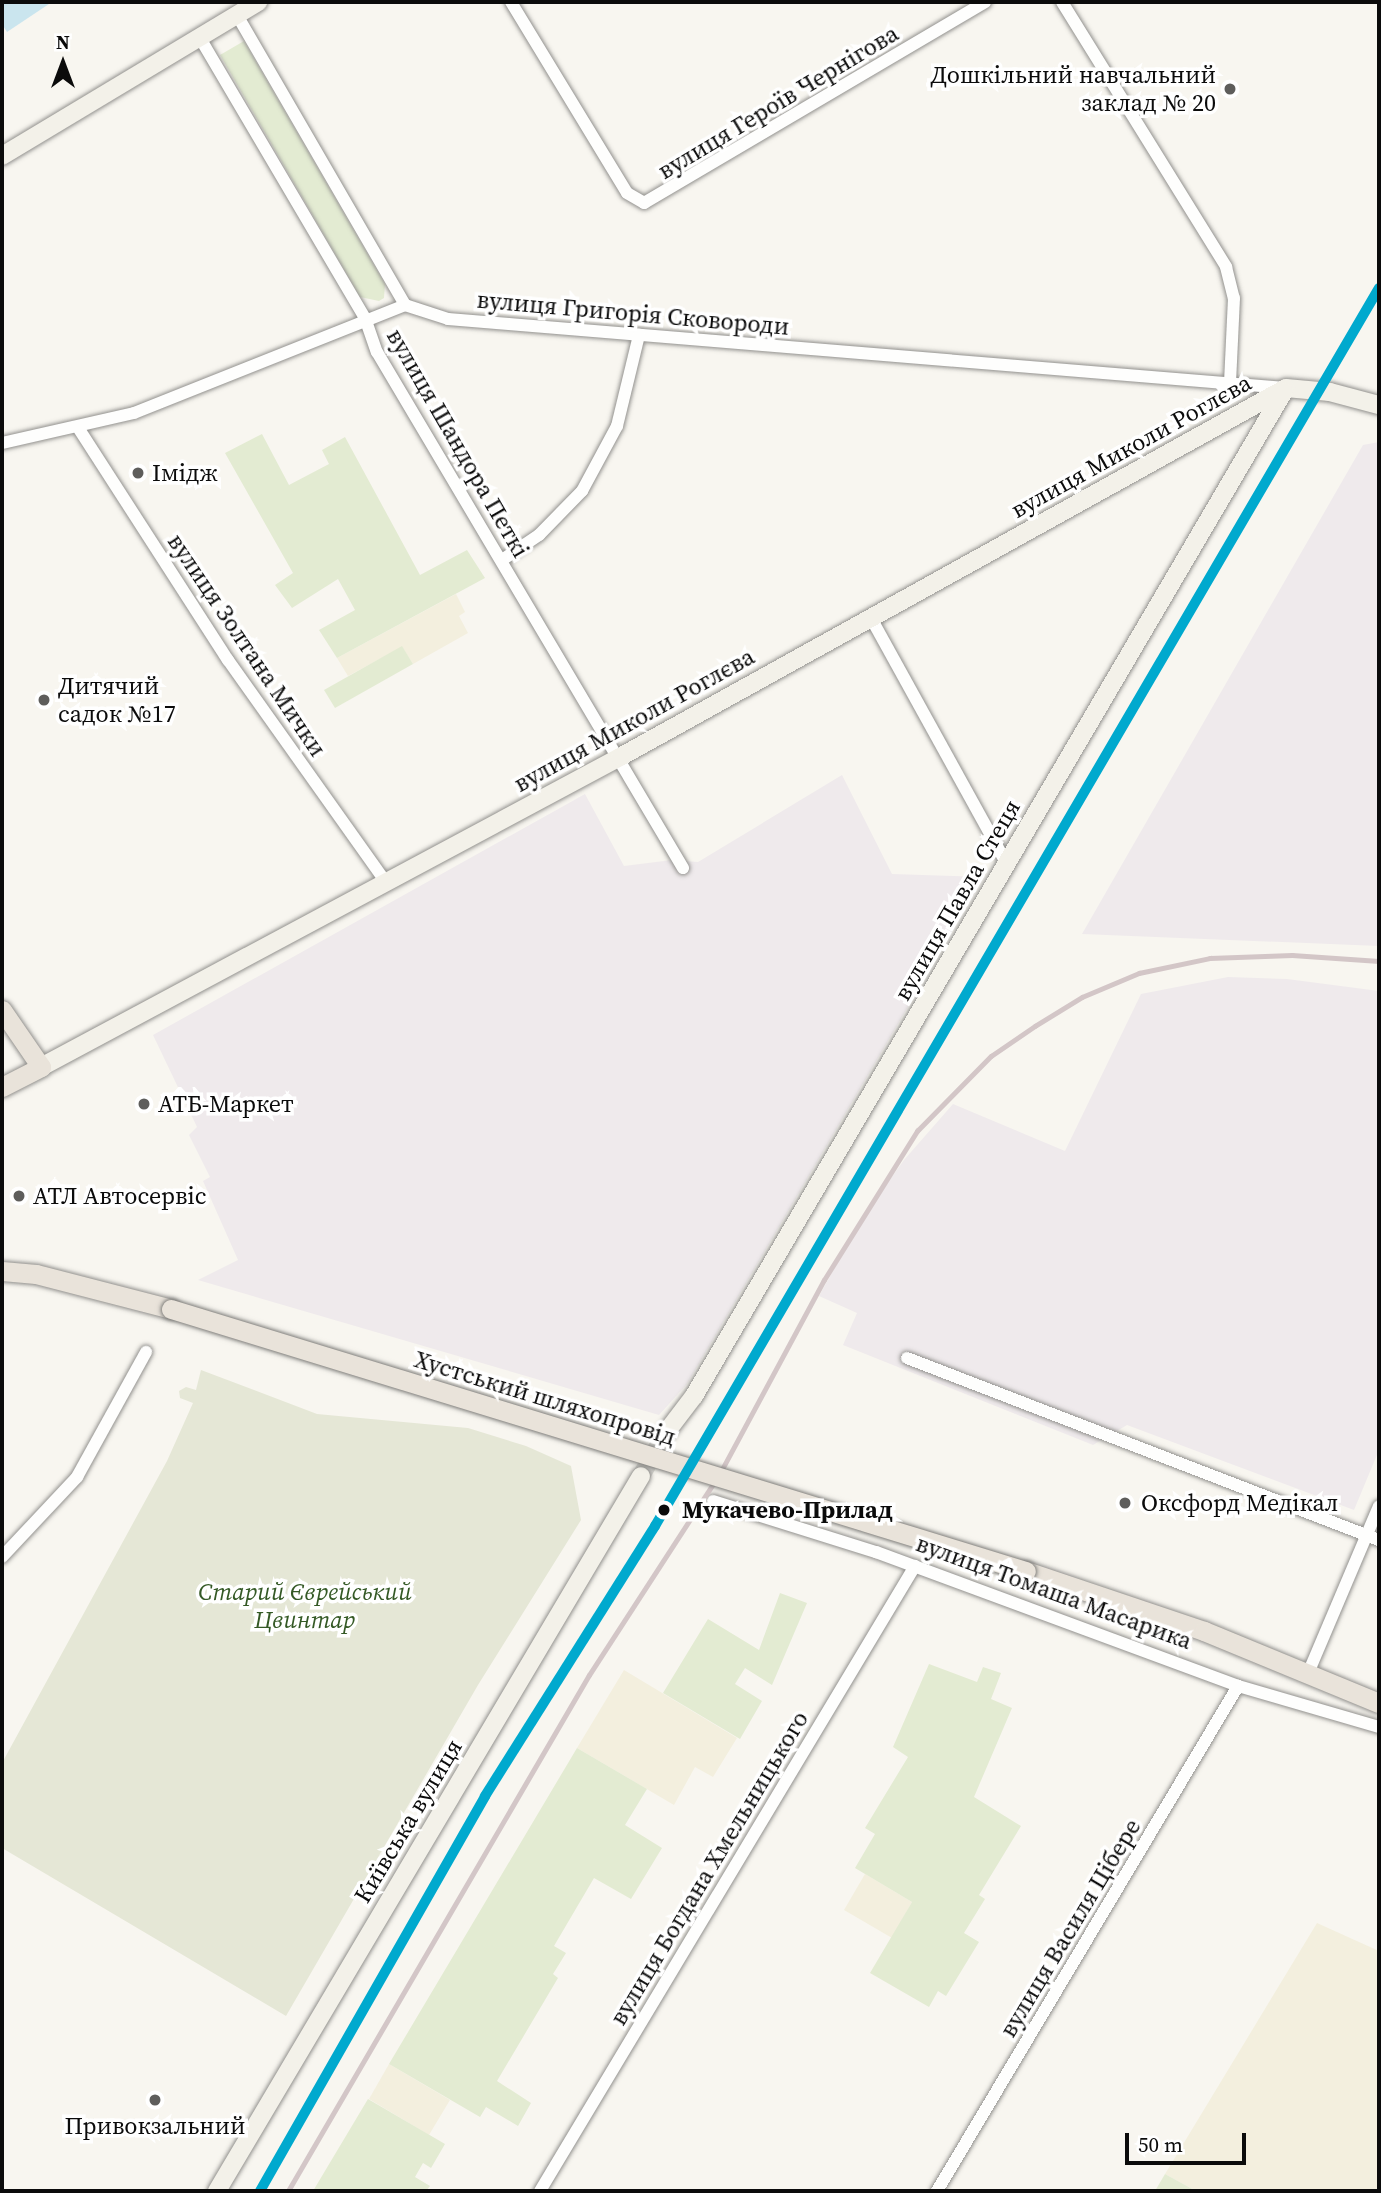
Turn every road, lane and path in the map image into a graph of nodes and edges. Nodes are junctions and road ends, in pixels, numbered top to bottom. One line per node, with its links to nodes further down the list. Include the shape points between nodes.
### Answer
1 (258, 2): 5 (street)
2 (511, 2): 3 (street, вулиця Героїв Чернігова, via 627,193 644,203)
3 (985, 2)
4 (1062, 2): 11 (street, via 1226,267 1234,298)
5 (237, 15): 6 (street); 8 (street, вулиця Шандора Петкі)
6 (200, 38): 7 (street); 9 (street, вулиця Шандора Петкі)
7 (2, 156)
8 (405, 305): 9 (street); 10 (street, вулиця Григорія Сковороди, via 447,319)
9 (365, 318): 14 (street, via 134,413); 16 (street, вулиця Шандора Петкі, via 377,352)
10 (639, 335): 11 (street, вулиця Григорія Сковороди); 16 (street, via 617,426 582,491 539,535)
11 (1230, 384): 12 (street, вулиця Григорія Сковороди)
12 (1286, 388): 13 (street, via 1330,392); 17 (street, вулиця Миколи Роглєва); 19 (street, вулиця Павла Стеця)
13 (1379, 405)
14 (79, 429): 15 (street); 21 (street, вулиця Золтана Мички, via 228,660)
15 (2, 443)
16 (502, 560): 18 (street, вулиця Шандора Петкі)
17 (871, 618): 18 (street, вулиця Миколи Роглєва); 19 (street)
18 (620, 757): 20 (street, вулиця Шандора Петкі); 21 (street, вулиця Миколи Роглєва)
19 (1007, 864): 28 (street, вулиця Павла Стеця, via 694,1396)
20 (683, 868)
21 (386, 882): 23 (street, вулиця Миколи Роглєва)
22 (2, 1010): 23 (main road)
23 (41, 1067): 24 (main road, вулиця Миколи Роглєва)
24 (2, 1087)
25 (2, 1271): 35 (main road, Хустський шляхопровід, bridge, via 49,1277 171,1310)
26 (146, 1352): 33 (street, via 77,1477)
27 (907, 1358): 32 (street)
28 (665, 1434)
29 (641, 1476): 40 (street, Київська вулиця)
30 (713, 1502): 34 (street, вулиця Томаша Масарика)
31 (1379, 1506): 32 (street)
32 (1373, 1537): 36 (street)
33 (2, 1557)
34 (915, 1566): 37 (street, вулиця Томаша Масарика); 41 (street, вулиця Богдана Хмельницького)
35 (1026, 1571): 36 (main road, вулиця Томаша Масарика)
36 (1309, 1671): 38 (main road, вулиця Томаша Масарика)
37 (1238, 1686): 39 (street, вулиця Томаша Масарика); 42 (street, вулиця Василя Цібере)
38 (1379, 1703)
39 (1379, 1727)
40 (217, 2191)
41 (540, 2191)
42 (937, 2191)

